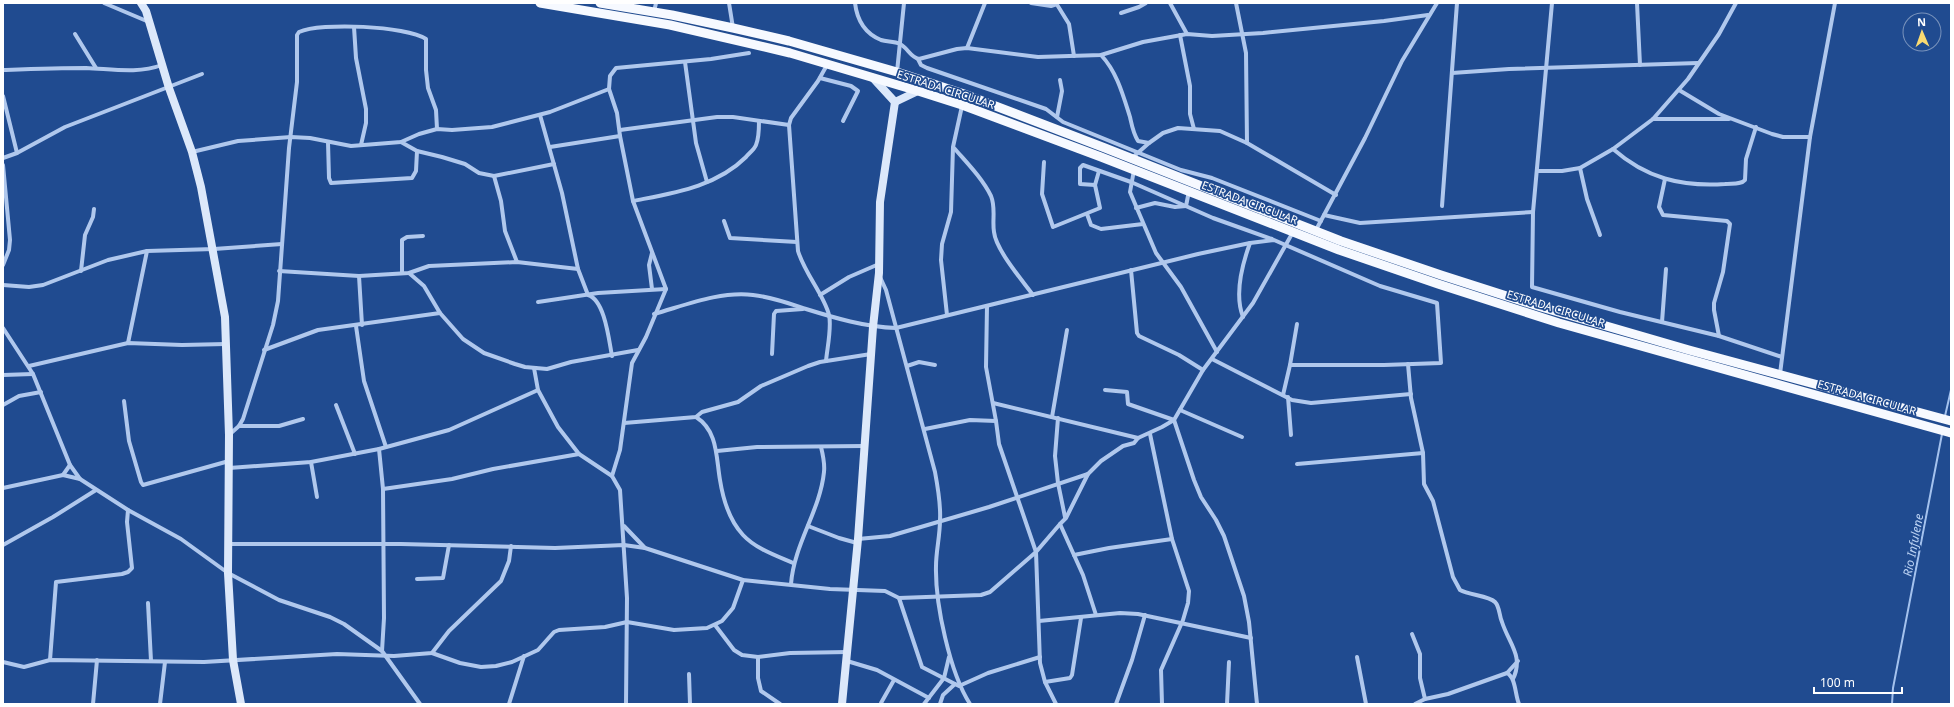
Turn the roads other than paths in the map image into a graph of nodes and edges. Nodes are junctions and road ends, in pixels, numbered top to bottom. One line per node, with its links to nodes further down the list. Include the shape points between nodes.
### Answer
1 (104, 3): 24 (street)
2 (141, 3): 20 (street)
3 (540, 3): 39 (main road, ESTRADA CIRCULAR, via 670,25)
4 (600, 3): 21 (main road, ESTRADA CIRCULAR)
5 (730, 3): 26 (street)
6 (855, 3): 31 (street, via 857,16 866,31 881,40)
7 (904, 3): 31 (street)
8 (985, 3): 32 (street)
9 (1031, 3): 19 (street, via 1051,6)
10 (1146, 3): 22 (street)
11 (1170, 3): 28 (street)
12 (1236, 3): 29 (street)
13 (1437, 3): 23 (street)
14 (1457, 3): 46 (street)
15 (1552, 3): 43 (street)
16 (1637, 3): 41 (street)
17 (1736, 3): 38 (street)
18 (1835, 3): 72 (street)
19 (1056, 4): 35 (street, via 1069,24)
20 (147, 7): 24 (street)
21 (655, 8): 26 (main road, ESTRADA CIRCULAR)
22 (1122, 13)
23 (1428, 15): 29 (street); 100 (street, via 1402,61)
24 (149, 22): 40 (street)
25 (354, 27): 67 (street, via 396,29 426,39 428,88 436,110); 71 (street, via 299,32 297,35 297,82); 77 (street, via 356,58 366,109)
26 (733, 28): 45 (main road, ESTRADA CIRCULAR)
27 (75, 34): 42 (street)
28 (1187, 34): 29 (street); 30 (street)
29 (1243, 34): 76 (street, via 1248,78)
30 (1180, 35): 34 (street); 68 (street, via 1190,86 1190,114)
31 (900, 44): 36 (street); 45 (street)
32 (967, 48): 35 (street, via 1021,56); 36 (street)
33 (749, 53): 37 (street)
34 (1101, 54): 35 (street); 75 (street, via 1114,71 1135,136 1138,141)
35 (1074, 56)
36 (918, 59): 59 (street, via 927,68 1031,103)
37 (685, 62): 52 (street, via 616,68 610,76); 60 (street)
38 (1698, 63): 41 (street); 53 (street)
39 (827, 64): 48 (street); 49 (main road, ESTRADA CIRCULAR)
40 (162, 65): 42 (street, via 149,70); 51 (street)
41 (1640, 65): 43 (street)
42 (96, 68): 44 (street)
43 (1546, 68): 46 (street); 92 (street)
44 (3, 70)
45 (897, 72): 84 (main road, ESTRADA CIRCULAR)
46 (1452, 73): 104 (street)
47 (202, 74): 51 (street)
48 (820, 78): 64 (street, via 858,90); 65 (street, via 791,118)
49 (873, 78): 54 (main road, ESTRADA CIRCULAR); 56 (street)
50 (1060, 80): 59 (street, via 1062,91)
51 (169, 88): 82 (street); 83 (street, via 65,127)
52 (609, 89): 58 (street); 69 (street, via 618,113)
53 (1679, 90): 61 (street); 62 (street)
54 (918, 91): 56 (street); 57 (main road, ESTRADA CIRCULAR)
55 (3, 96): 83 (street)
56 (895, 102): 128 (street, via 880,202)
57 (962, 105): 79 (street); 90 (main road, ESTRADA CIRCULAR)
58 (540, 115): 67 (street, via 492,127); 78 (street)
59 (1058, 117): 84 (street, via 1063,122)
60 (691, 119): 63 (street, via 733,117); 69 (street); 95 (street)
61 (1731, 119): 62 (street); 66 (street)
62 (1653, 120): 80 (street)
63 (759, 121): 65 (street); 95 (street, via 758,139 754,148 730,170)
64 (843, 121)
65 (789, 125): 118 (street)
66 (1756, 127): 72 (street, via 1783,137); 94 (street, via 1746,159 1744,182 1690,184)
67 (436, 129): 74 (street)
68 (1194, 129): 75 (street, via 1178,128 1163,133); 76 (street, via 1220,131)
69 (620, 130): 70 (street)
70 (620, 136): 78 (street); 101 (street)
71 (291, 137): 73 (street); 82 (street, via 238,141); 120 (street)
72 (1810, 137): 168 (street)
73 (328, 142): 77 (street); 81 (street, via 328,178 331,183 412,178 416,171)
74 (401, 142): 77 (street); 81 (street)
75 (1149, 143): 84 (street)
76 (1247, 143): 100 (street)
77 (361, 145)
78 (550, 147): 87 (street)
79 (954, 147): 142 (street, via 985,185 992,198 994,234 1012,266); 148 (street, via 951,212 942,244 941,260)
80 (1613, 148): 89 (street); 94 (street, via 1625,159)
81 (417, 151): 93 (street, via 465,164 480,173)
82 (192, 152): 122 (street)
83 (17, 153): 85 (street)
84 (1135, 155): 99 (street, via 1212,178); 102 (main road, ESTRADA CIRCULAR)
85 (3, 158)
86 (1044, 162): 108 (street, via 1042,194 1052,227)
87 (554, 164): 93 (street); 129 (street)
88 (3, 165): 127 (street, via 10,240)
89 (1580, 168): 92 (street); 115 (street, via 1587,199)
90 (1134, 170): 96 (street); 98 (main road, ESTRADA CIRCULAR)
91 (1099, 171): 96 (street); 97 (street); 97 (street, via 1086,166 1080,168 1080,184)
92 (1538, 171): 107 (street)
93 (494, 176): 125 (street, via 505,231)
94 (1664, 179): 159 (street, via 1659,207 1663,215 1727,221 1730,224 1723,272 1714,302)
95 (707, 182): 101 (street)
96 (1131, 182): 103 (street); 105 (street, via 1130,192)
97 (1095, 185): 108 (street, via 1100,208)
98 (1189, 191): 103 (street); 114 (main road, ESTRADA CIRCULAR)
99 (1243, 191): 102 (street); 111 (street)
100 (1336, 194): 109 (street)
101 (633, 201): 124 (street)
102 (1241, 201): 113 (main road, ESTRADA CIRCULAR)
103 (1186, 206): 105 (street, via 1175,207 1155,203); 117 (street)
104 (1442, 206)
105 (1136, 208): 112 (street)
106 (94, 210): 132 (street, via 85,235)
107 (1533, 212): 109 (street, via 1360,223); 151 (street, via 1532,287)
108 (1087, 214): 112 (street, via 1090,225 1101,229)
109 (1324, 215): 111 (street)
110 (724, 221): 118 (street, via 730,238)
111 (1321, 221): 113 (street)
112 (1143, 224): 126 (street, via 1156,253)
113 (1316, 230): 179 (main road, ESTRADA CIRCULAR, via 1355,246 1541,307)
114 (1294, 232): 121 (street); 201 (main road, ESTRADA CIRCULAR, via 1431,282 1559,323)
115 (1600, 235)
116 (422, 236): 134 (street, via 402,240)
117 (1274, 240): 119 (street); 121 (street)
118 (797, 242): 141 (street, via 801,262)
119 (1250, 243): 126 (street); 150 (street, via 1244,262 1239,296 1239,307)
120 (282, 244): 122 (street); 133 (street)
121 (1286, 245): 150 (street); 171 (street, via 1380,286 1437,303 1441,363)
122 (214, 249): 123 (street); 161 (street)
123 (147, 251): 132 (street, via 127,254); 160 (street)
124 (652, 253): 138 (street, via 649,265); 139 (street)
125 (517, 262): 129 (street); 135 (street, via 429,266)
126 (1163, 262): 131 (street); 164 (street, via 1181,287)
127 (3, 264)
128 (879, 268): 141 (street, via 849,276); 155 (street); 157 (street)
129 (578, 269): 140 (street)
130 (1666, 269): 151 (street)
131 (1131, 270): 142 (street); 177 (street, via 1136,328 1139,336)
132 (82, 271): 137 (street, via 43,285)
133 (279, 272): 136 (street); 162 (street, via 275,314)
134 (402, 273): 135 (street); 136 (street)
135 (409, 273): 146 (street, via 424,286)
136 (359, 276): 153 (street)
137 (3, 285)
138 (652, 289): 139 (street); 140 (street)
139 (666, 289): 147 (street)
140 (588, 295): 143 (street); 167 (street, via 593,296 600,309)
141 (820, 295): 149 (street)
142 (1033, 295): 144 (street)
143 (538, 302)
144 (988, 306): 148 (street); 187 (street, via 986,367)
145 (805, 309): 147 (street, via 752,294 726,295); 149 (street); 165 (street, via 776,311)
146 (440, 312): 153 (street); 176 (street, via 462,339 474,348 515,364)
147 (654, 314): 163 (street, via 646,337)
148 (947, 314): 157 (street)
149 (829, 316): 155 (street); 170 (street)
150 (1243, 317): 164 (street)
151 (1662, 322): 159 (street)
152 (1297, 324): 175 (street)
153 (362, 325): 154 (street)
154 (356, 326): 162 (street, via 318,330); 208 (street, via 364,381)
155 (873, 327): 157 (street); 166 (street)
156 (3, 328): 173 (street)
157 (896, 328): 174 (street)
158 (1066, 330): 192 (street)
159 (1719, 336): 168 (street)
160 (128, 343): 161 (street, via 182,346); 173 (street)
161 (227, 344): 203 (street)
162 (264, 350): 199 (street)
163 (638, 350): 167 (street); 198 (street, via 632,363)
164 (1217, 352): 169 (street)
165 (772, 354)
166 (872, 354): 170 (street); 207 (street)
167 (612, 356): 176 (street, via 571,362 547,369)
168 (1782, 358): 179 (street)
169 (1212, 359): 177 (street); 185 (street)
170 (826, 361): 191 (street, via 761,386 738,402 702,412)
171 (1408, 364): 175 (street); 184 (street)
172 (935, 365): 174 (street, via 919,362)
173 (29, 366): 178 (street)
174 (907, 366): 200 (street)
175 (1290, 366): 185 (street)
176 (534, 368): 181 (street)
177 (1203, 370): 190 (street)
178 (33, 374): 180 (street); 183 (street)
179 (1780, 374): 196 (main road, ESTRADA CIRCULAR)
180 (3, 375)
181 (538, 390): 208 (street, via 449,430); 214 (street, via 558,427)
182 (1105, 390): 195 (street, via 1126,392 1128,404)
183 (41, 392): 188 (street, via 18,396); 218 (street)
184 (1411, 394): 185 (street, via 1312,403 1299,402); 212 (street)
185 (1286, 396): 204 (street)
186 (124, 401): 216 (street, via 130,441 143,485)
187 (993, 403): 192 (street); 197 (street)
188 (3, 405)
189 (336, 405): 213 (street)
190 (1180, 410): 195 (street); 205 (street)
191 (696, 417): 198 (street); 211 (street, via 709,430)
192 (1052, 417): 193 (street)
193 (1058, 418): 206 (street); 223 (street, via 1055,456)
194 (303, 419): 199 (street, via 279,426)
195 (1174, 420): 202 (street); 263 (street, via 1201,497 1224,536 1244,596)
196 (1951, 421)
197 (996, 422): 200 (street, via 970,420); 228 (street, via 1000,444)
198 (624, 423): 221 (street, via 620,450)
199 (239, 426): 203 (street)
200 (925, 429): 231 (street, via 936,478)
201 (1950, 433)
202 (1150, 434): 206 (street); 235 (street)
203 (229, 435): 216 (street)
204 (1291, 435)
205 (1242, 437)
206 (1138, 438): 219 (street, via 1134,443 1123,446 1101,461)
207 (865, 446): 209 (street); 236 (street)
208 (386, 447): 210 (street)
209 (821, 447): 211 (street, via 757,447); 234 (street, via 823,480)
210 (379, 448): 213 (street); 225 (street)
211 (717, 451): 246 (street, via 723,494 734,524 758,547)
212 (1423, 453): 217 (street); 278 (street, via 1424,484 1433,501 1453,577 1460,590 1495,602)
213 (355, 454): 215 (street)
214 (579, 454): 221 (street); 225 (street, via 452,479)
215 (311, 462): 216 (street); 227 (street)
216 (230, 464): 237 (street)
217 (1297, 464)
218 (70, 465): 220 (street); 222 (street)
219 (1088, 474): 223 (street); 230 (street)
220 (63, 476): 222 (street); 224 (street)
221 (612, 476): 233 (street, via 620,490)
222 (80, 479): 226 (street)
223 (1058, 483): 228 (street); 230 (street)
224 (3, 488)
225 (383, 489): 238 (street)
226 (96, 490): 229 (street); 240 (street)
227 (316, 496)
228 (1017, 498): 231 (street); 244 (street)
229 (128, 510): 247 (street, via 181,539); 273 (street, via 132,568 128,572 56,582)
230 (1066, 518): 232 (street)
231 (940, 520): 236 (street, via 890,536); 253 (street, via 936,566)
232 (1060, 524): 244 (street); 245 (street)
233 (624, 525): 241 (street); 243 (street)
234 (808, 526): 236 (street, via 839,538); 246 (street)
235 (1172, 539): 245 (street); 260 (street, via 1189,591 1188,603)
236 (858, 541): 251 (street)
237 (228, 544): 238 (street); 247 (street)
238 (383, 544): 239 (street); 264 (street)
239 (449, 544): 242 (street); 248 (street, via 443,578)
240 (3, 545)
241 (624, 545): 242 (street, via 576,548); 243 (street); 259 (street)
242 (511, 546): 266 (street, via 509,561 501,580 449,631)
243 (645, 548): 249 (street)
244 (1036, 552): 253 (street, via 986,594); 258 (street)
245 (1074, 555): 255 (street)
246 (794, 563): 250 (street)
247 (228, 573): 264 (street, via 280,600 344,624); 275 (street)
248 (417, 579)
249 (743, 580): 250 (street); 261 (street, via 733,608)
250 (791, 584): 251 (street)
251 (852, 590): 252 (street, via 885,591); 265 (street)
252 (898, 598): 253 (street); 284 (street, via 922,667)
253 (938, 598): 270 (street)
254 (148, 603): 276 (street)
255 (1096, 615): 256 (street); 257 (street)
256 (1145, 615): 260 (street); 305 (street)
257 (1081, 618): 258 (street); 287 (street, via 1072,675 1070,678)
258 (1039, 621): 271 (street)
259 (627, 622): 261 (street, via 681,631 700,630); 268 (street, via 605,627 559,630 538,650); 297 (street)
260 (1181, 622): 263 (street); 306 (street, via 1161,670)
261 (715, 625): 269 (street, via 737,653)
262 (1412, 634): 290 (street, via 1420,654 1420,678)
263 (1251, 638): 308 (street)
264 (382, 651): 267 (street)
265 (848, 652): 269 (street, via 790,653); 277 (street)
266 (432, 653): 267 (street, via 413,656); 268 (street, via 481,667 512,662)
267 (385, 655): 275 (street, via 337,654); 295 (street)
268 (524, 656): 296 (street)
269 (758, 657): 299 (street, via 761,691)
270 (949, 657): 284 (street); 288 (street)
271 (1040, 657): 287 (street); 288 (street)
272 (1357, 657): 309 (street)
273 (50, 660): 274 (street); 279 (street, via 24,667)
274 (97, 660): 276 (street); 292 (street)
275 (233, 660): 280 (street); 294 (street)
276 (151, 661): 280 (street)
277 (847, 661): 286 (street, via 878,670); 300 (street)
278 (1518, 661): 282 (street); 285 (street)
279 (3, 662)
280 (165, 662): 293 (street)
281 (1229, 662): 307 (street)
282 (1507, 673): 285 (street); 290 (street, via 1448,694)
283 (689, 674): 298 (street)
284 (944, 678): 288 (street); 289 (street)
285 (1513, 679): 311 (street)
286 (894, 680): 289 (street); 291 (street)
287 (1045, 682): 304 (street)
288 (957, 685): 302 (street, via 943,695); 303 (street)
289 (929, 698): 301 (street)
290 (1425, 699): 310 (street)
291 (881, 703)
292 (93, 704)
293 (160, 704)
294 (240, 704)
295 (420, 704)
296 (509, 704)
297 (626, 704)
298 (690, 704)
299 (780, 704)
300 (842, 704)
301 (924, 704)
302 (940, 704)
303 (970, 704)
304 (1056, 704)
305 (1116, 704)
306 (1162, 704)
307 (1227, 704)
308 (1257, 704)
309 (1366, 704)
310 (1415, 704)
311 (1519, 704)

